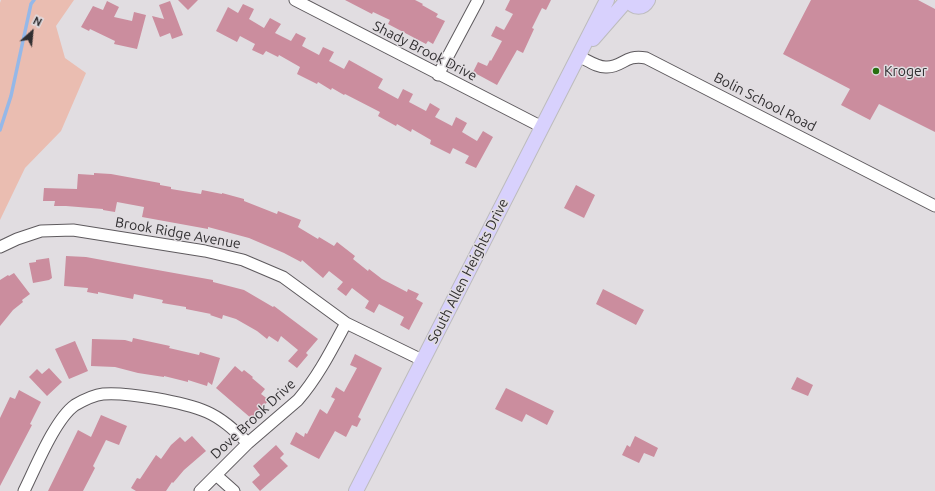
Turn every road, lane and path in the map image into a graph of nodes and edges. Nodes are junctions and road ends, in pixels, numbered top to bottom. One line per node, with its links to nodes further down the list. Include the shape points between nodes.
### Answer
1 (295, 0): 7 (street, Shady Brook Drive)
2 (478, 0): 7 (street)
3 (607, 0): 6 (main road, South Allen Heights Drive)
4 (628, 0): 5 (main road, via 636,7 644,5); 6 (main road, South Allen Heights Drive)
5 (648, 0)
6 (579, 54): 8 (main road, South Allen Heights Drive); 9 (street, Bolin School Road, via 602,67 614,66 631,57 646,58)
7 (438, 75): 8 (street, Shady Brook Drive)
8 (542, 127): 12 (main road, South Allen Heights Drive)
9 (935, 206)
10 (0, 247): 11 (street, Brook Ridge Avenue, via 40,231 73,230 205,251 243,260 283,277)
11 (346, 323): 12 (street, Brook Ridge Avenue); 13 (street, Dove Brook Drive, via 305,393)
12 (422, 360): 18 (main road, South Allen Heights Drive)
13 (248, 443): 14 (street, Dove Brook Drive); 15 (street, via 231,427 207,412 147,398 102,394 75,405 67,412 58,424)
14 (216, 475): 16 (street, Dove Brook Drive); 17 (street, Dove Brook Drive)
15 (24, 491)
16 (200, 491)
17 (234, 491)
18 (356, 491)

